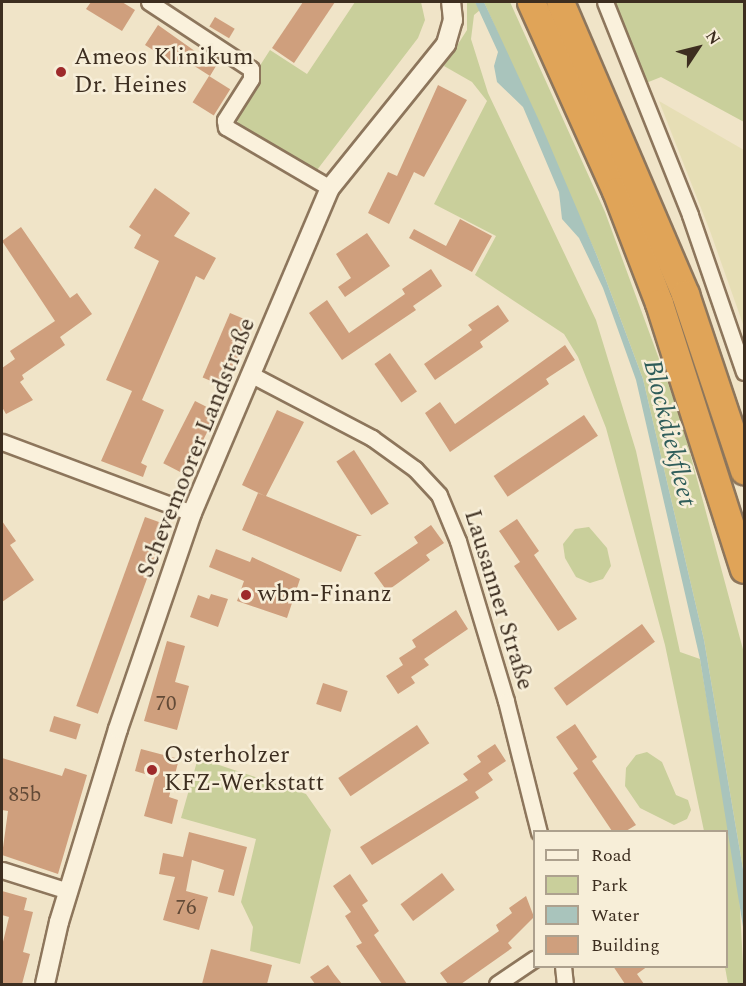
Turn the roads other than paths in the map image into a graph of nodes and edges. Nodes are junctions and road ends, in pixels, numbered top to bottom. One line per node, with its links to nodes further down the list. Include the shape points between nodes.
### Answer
1 (149, 2): 6 (street, via 251,69 251,79 225,120 226,127)
2 (451, 2): 6 (street, Schevemoorer Landstraße, via 452,27 446,44)
3 (531, 2): 12 (highway, via 616,191 659,303)
4 (560, 2): 10 (highway, via 685,294)
5 (604, 2): 7 (street, via 690,215)
6 (330, 188): 8 (street, Schevemoorer Landstraße)
7 (744, 372)
8 (252, 375): 11 (street, Schevemoorer Landstraße); 13 (street, Lausanner Straße, via 372,438 415,469 439,495 458,541 504,692)
9 (2, 442): 11 (street)
10 (744, 470)
11 (192, 513): 15 (street, Schevemoorer Landstraße)
12 (744, 569)
13 (538, 830)
14 (2, 870): 15 (street)
15 (68, 891): 18 (street, Schevemoorer Landstraße)
16 (533, 960): 19 (street)
17 (562, 968): 20 (street)
18 (45, 984)
19 (497, 984)
20 (565, 984)

